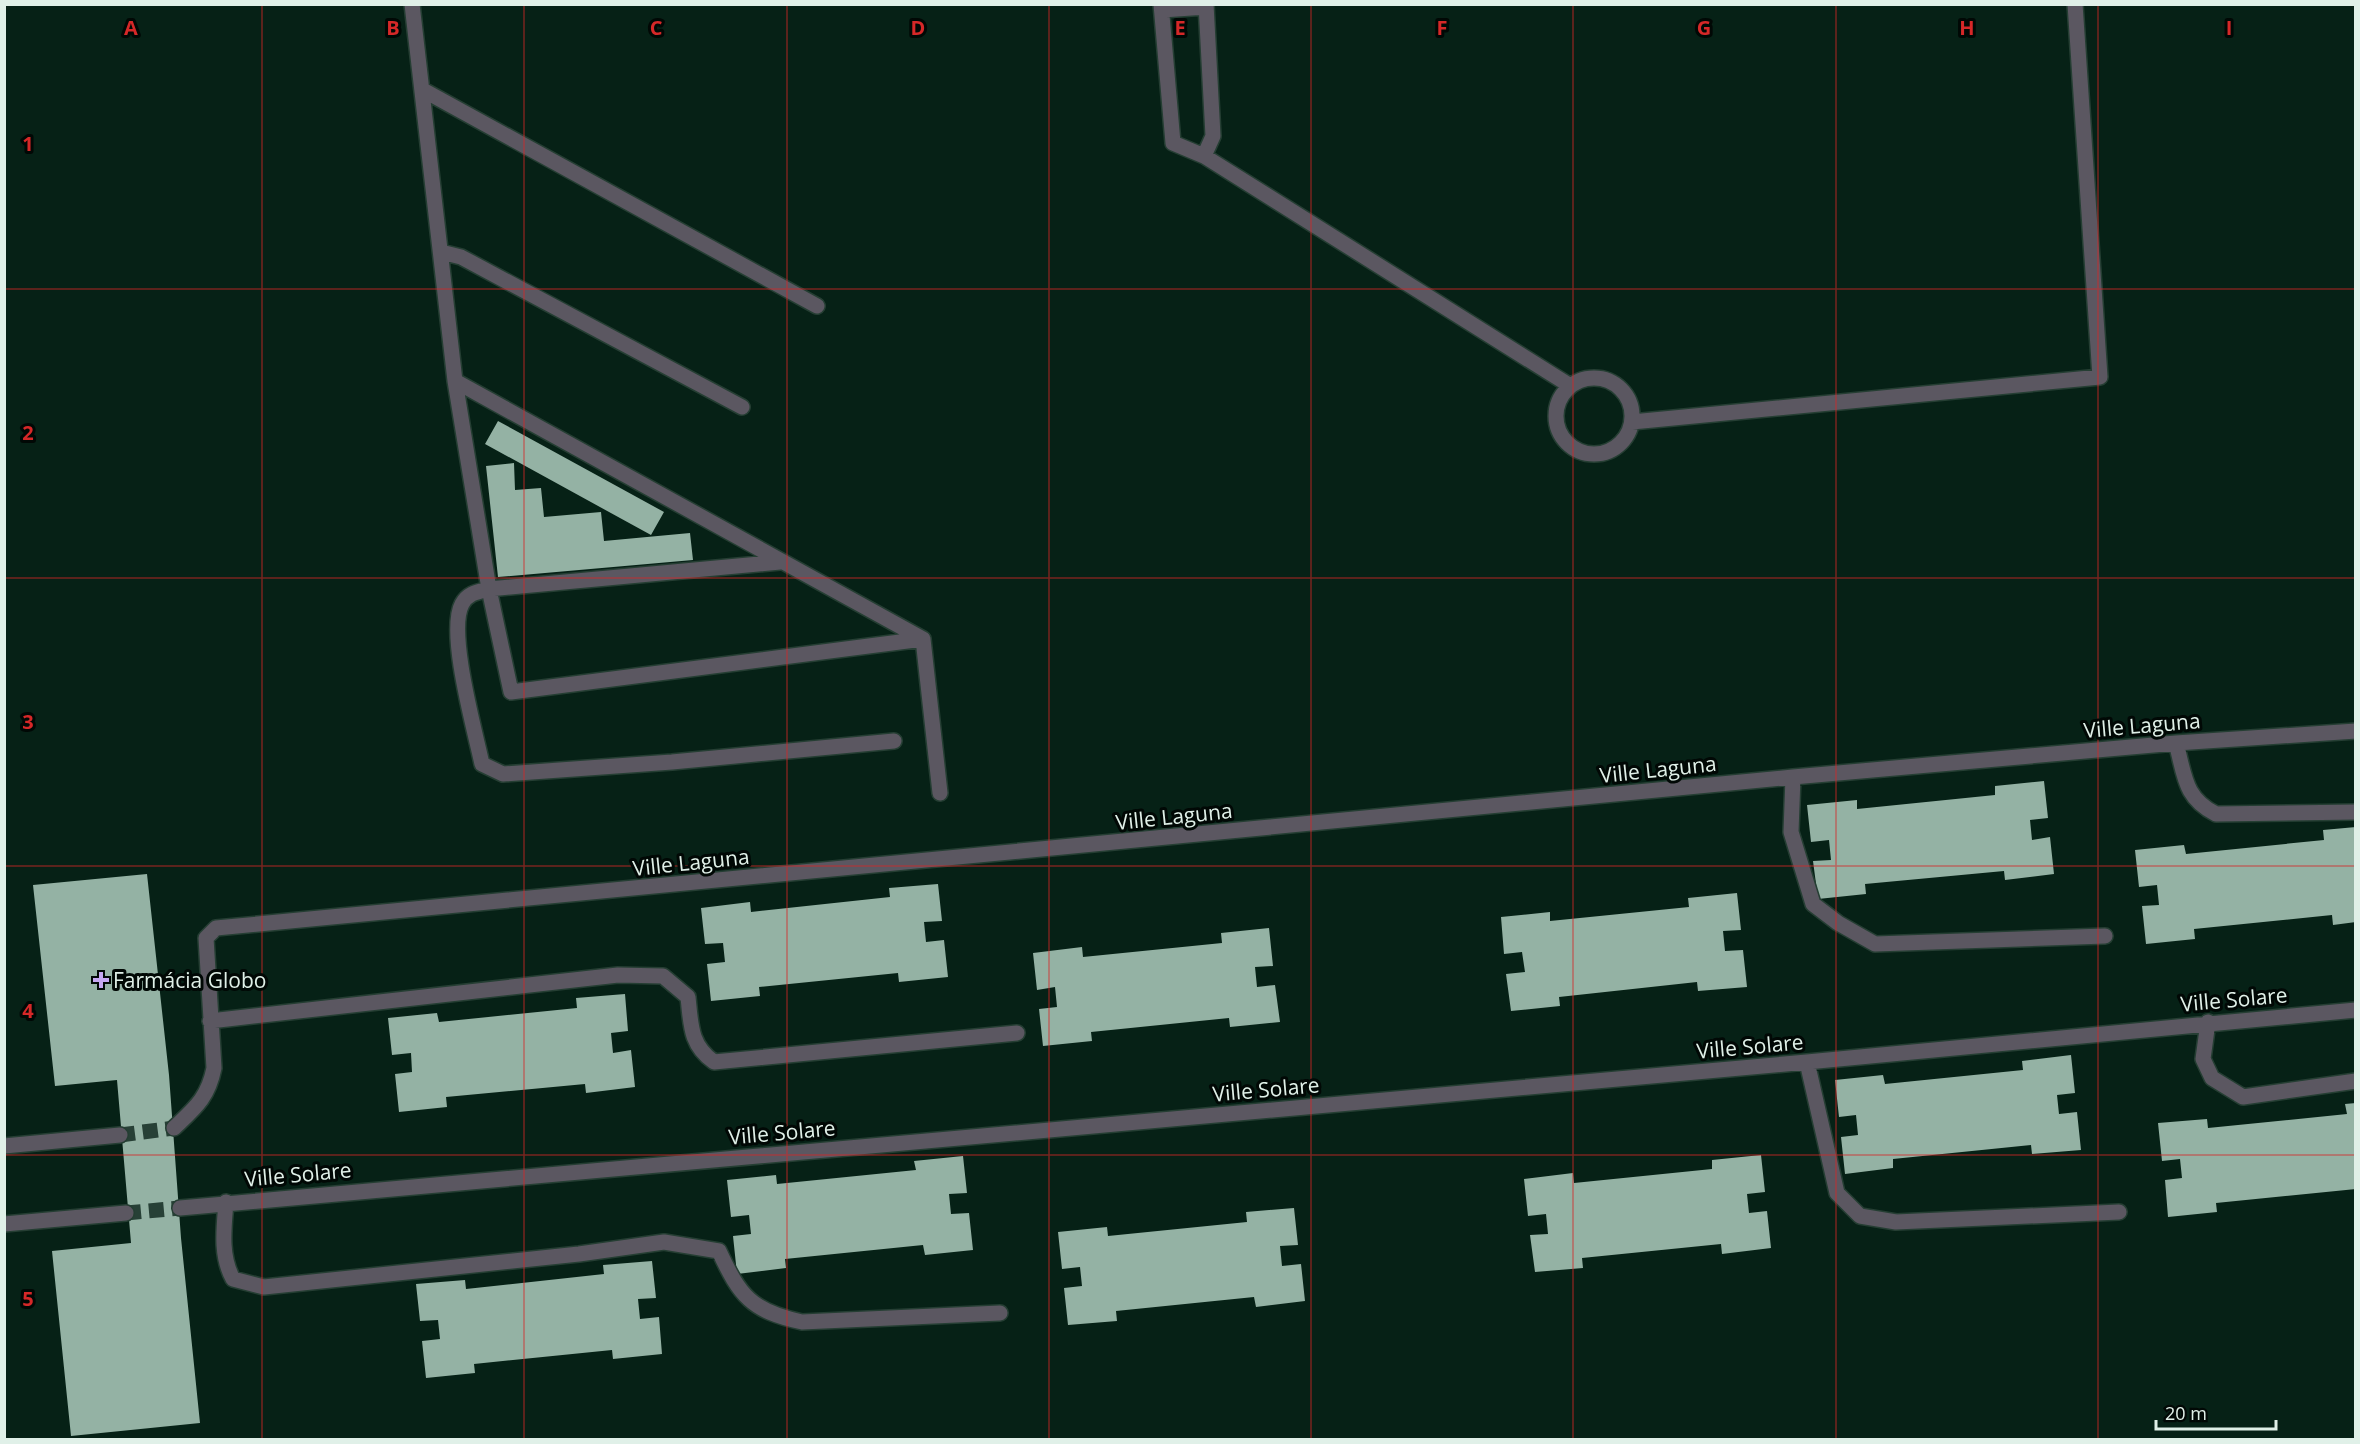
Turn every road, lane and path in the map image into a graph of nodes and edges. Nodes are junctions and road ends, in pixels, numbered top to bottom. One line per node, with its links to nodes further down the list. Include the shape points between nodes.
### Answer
1 (412, 4): 5 (street)
2 (2075, 4): 12 (street, via 2100,377)
3 (1206, 6): 4 (street); 6 (street, via 1213,136)
4 (1161, 7): 6 (street, via 1173,143)
5 (423, 90): 7 (street); 8 (street)
6 (1204, 156): 10 (street)
7 (441, 252): 9 (street); 11 (street, via 461,257)
8 (817, 306)
9 (455, 381): 13 (street); 14 (street)
10 (1569, 385): 12 (street, via 1583,378 1613,382 1625,392); 12 (street, via 1555,411 1556,425 1563,440 1574,449 1588,454 1617,447)
11 (742, 407)
12 (1632, 422)
13 (780, 562): 14 (street); 15 (street)
14 (489, 590): 15 (street, via 511,692); 17 (street, via 470,594 461,606 457,649 482,764 503,774)
15 (923, 639): 20 (street)
16 (2355, 731): 18 (street, Ville Laguna)
17 (894, 741)
18 (2176, 743): 19 (street, Ville Laguna); 21 (street, via 2189,794 2201,807 2216,814)
19 (1793, 777): 22 (street, via 1791,832 1813,904 1875,945); 24 (street, Ville Laguna, via 216,928 206,938)
20 (940, 793)
21 (2355, 812)
22 (2105, 936)
23 (2355, 1010): 25 (street, Ville Solare)
24 (210, 1022): 26 (street, via 618,975 663,976 688,997 699,1052 714,1062); 29 (street, Ville Laguna, via 214,1068 210,1087 202,1101)
25 (2208, 1022): 27 (street, Ville Solare); 28 (street, via 2203,1059 2212,1078 2243,1097)
26 (1017, 1033)
27 (1807, 1062): 32 (street, Ville Solare); 34 (street, via 1837,1193 1860,1216 1896,1222)
28 (2355, 1081)
29 (174, 1128)
30 (120, 1135): 31 (street)
31 (4, 1146)
32 (226, 1202): 33 (street, Ville Solare); 37 (street, via 223,1239 227,1268 233,1279 264,1287 664,1242 719,1251 736,1288 777,1317 802,1322)
33 (180, 1208)
34 (2119, 1212)
35 (126, 1213): 36 (street)
36 (4, 1224)
37 (1000, 1314)

